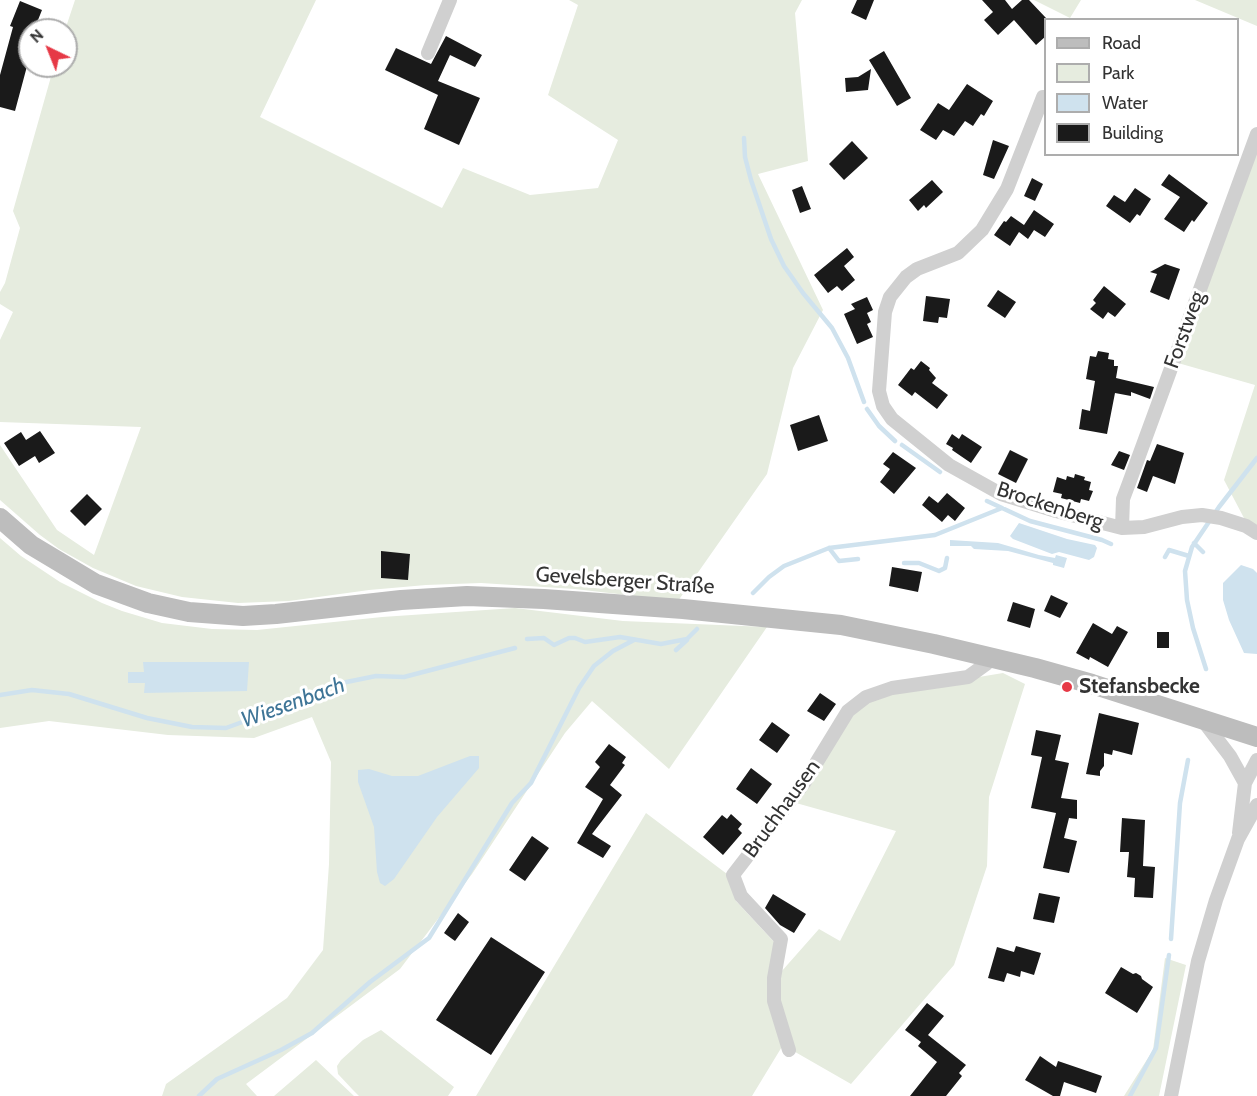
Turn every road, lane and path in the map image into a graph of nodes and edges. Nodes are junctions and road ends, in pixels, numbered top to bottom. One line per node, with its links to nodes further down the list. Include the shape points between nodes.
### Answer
1 (450, 0): 2 (street)
2 (428, 53)
3 (1044, 97): 6 (street, Brockenberg, via 1007,189 982,230 958,253 906,277 890,297 885,312 879,391 892,419 949,465 1001,494)
4 (1257, 134): 6 (street, Forstweg, via 1126,491)
5 (0, 518): 8 (main road, Gevelsberger Straße, via 31,545 96,584 148,603 189,612 243,616 433,597 544,599 841,625)
6 (1122, 528): 7 (street, Brockenberg, via 1202,515 1246,526)
7 (1257, 533)
8 (990, 656): 9 (main road, Gevelsberger Straße); 15 (street, Bruchhausen, via 986,664 968,677 892,688 866,697 848,711 804,783 733,875 741,896 781,939 774,1001)
9 (1201, 718): 10 (main road, Gevelsberger Straße); 12 (street)
10 (1257, 737)
11 (1257, 760): 12 (street)
12 (1245, 783): 14 (street)
13 (1257, 805): 14 (street)
14 (1238, 839): 16 (street, via 1198,962)
15 (789, 1050)
16 (1172, 1096)

